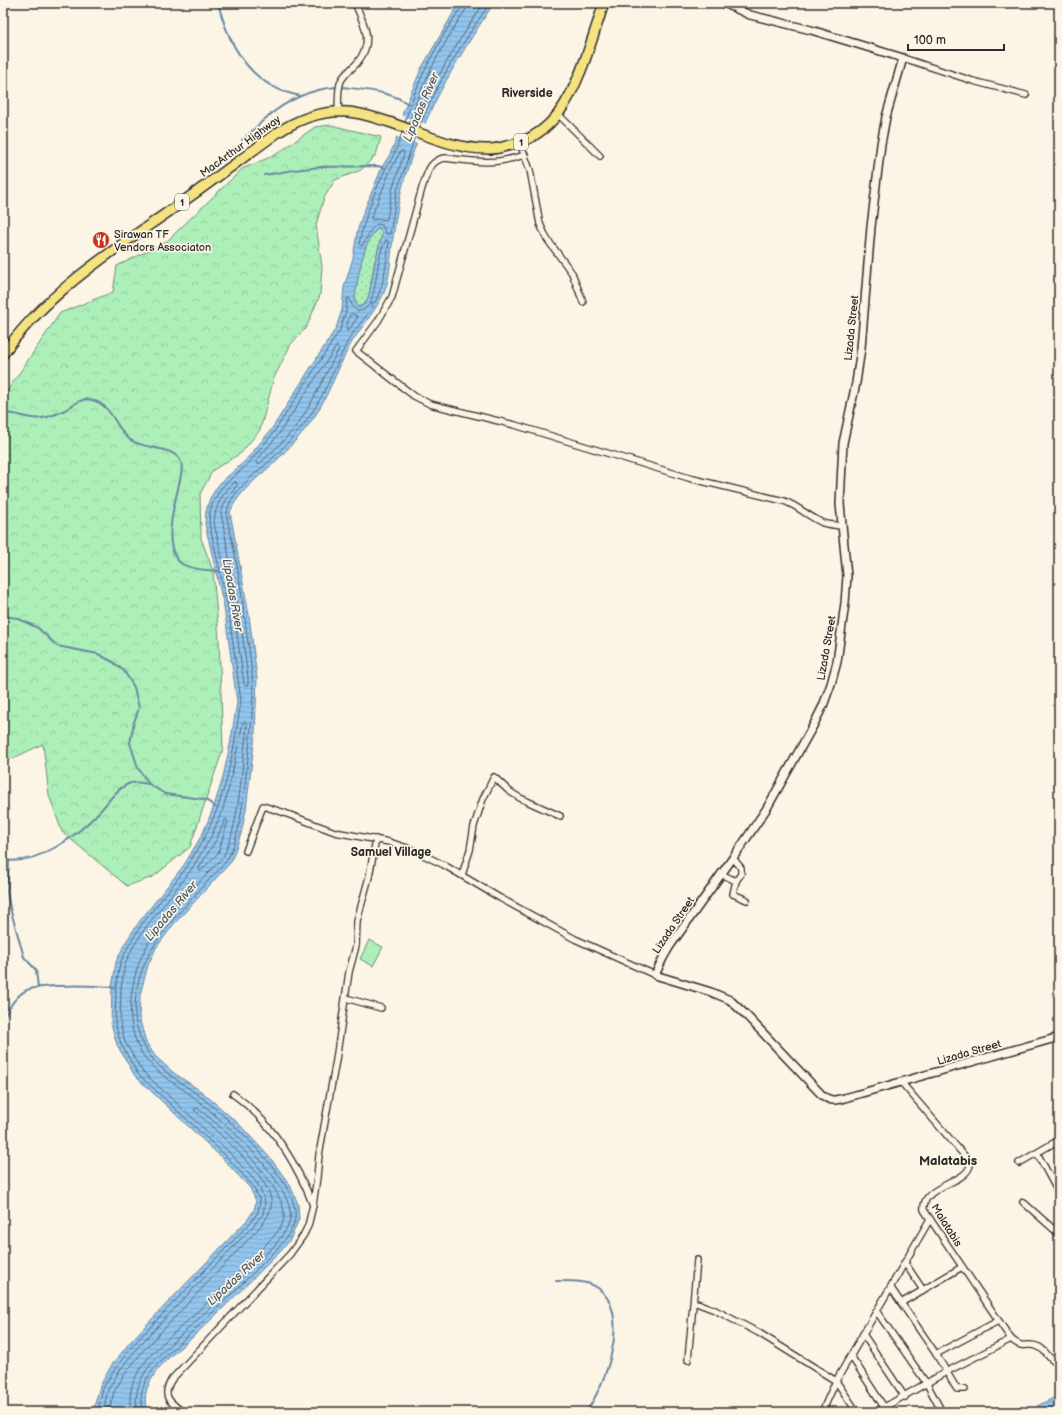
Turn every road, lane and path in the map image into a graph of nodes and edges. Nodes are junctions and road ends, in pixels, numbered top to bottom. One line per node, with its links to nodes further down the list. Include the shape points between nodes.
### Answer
1 (355, 3): 6 (street, via 367,35 367,44 361,58 341,81)
2 (604, 3): 7 (highway, MacArthur Highway / 1, via 580,73)
3 (724, 3): 4 (street, via 750,15 818,32)
4 (903, 58): 5 (street); 13 (street, Lizada Street, via 881,144 861,348 843,443 840,504)
5 (1026, 95)
6 (338, 112): 8 (highway, MacArthur Highway / 1, via 362,115 447,142 478,149); 12 (highway, MacArthur Highway / 1, via 316,115 289,125 121,245 48,303)
7 (558, 114): 8 (highway, MacArthur Highway / 1, via 544,129); 10 (street)
8 (520, 143): 9 (street)
9 (525, 155): 11 (street, via 540,224 547,239 572,273); 13 (street, via 491,163 444,158 434,162 426,175 392,298 356,351 407,392 426,402 515,425 689,478 784,501 824,523)
10 (600, 156)
11 (583, 302)
12 (3, 354)
13 (842, 526): 17 (street, Lizada Street, via 846,583 832,684 813,726 779,787)
14 (560, 816): 19 (street, via 520,798 494,777 474,826)
15 (376, 839): 16 (street, via 335,832 263,806); 19 (street, via 413,850); 23 (street, via 357,921 356,946)
16 (246, 851)
17 (733, 858): 18 (street, Lizada Street); 20 (street, via 741,868 741,874)
18 (721, 874): 20 (street); 22 (street, Lizada Street, via 670,946)
19 (462, 875): 22 (street, via 575,939)
20 (736, 881): 21 (street, via 733,894)
21 (747, 900)
22 (655, 975): 26 (street, Lizada Street, via 730,1000 821,1094 830,1100)
23 (346, 998): 24 (street); 33 (street)
24 (381, 1008)
25 (1059, 1037): 26 (street, Lizada Street)
26 (901, 1082): 34 (street, Malatabis, via 970,1165 967,1172 927,1197 923,1205)
27 (233, 1094): 33 (street, via 257,1113 274,1134 292,1161)
28 (1059, 1140): 29 (street)
29 (1037, 1153): 30 (street); 31 (street)
30 (1020, 1164)
31 (1057, 1190)
32 (1023, 1202): 35 (street)
33 (313, 1205): 57 (street, via 308,1226 290,1254 167,1386 168,1398)
34 (930, 1219): 37 (street); 38 (street, Malatabis)
35 (1059, 1234)
36 (697, 1260): 41 (street)
37 (905, 1263): 39 (street); 40 (street)
38 (962, 1267): 40 (street); 44 (street, Malatabis)
39 (891, 1288): 42 (street); 43 (street)
40 (923, 1290): 42 (street)
41 (694, 1302): 49 (street); 52 (street, via 759,1333)
42 (901, 1303): 47 (street)
43 (877, 1312): 45 (street); 53 (street)
44 (998, 1321): 46 (street, Malatabis); 47 (street)
45 (864, 1334): 48 (street); 55 (street)
46 (1011, 1339): 50 (street, via 1022,1346 1039,1347); 51 (street)
47 (936, 1354): 51 (street)
48 (851, 1356): 52 (street); 56 (street)
49 (688, 1360)
50 (1059, 1364)
51 (946, 1372): 53 (street); 54 (street, via 957,1389)
52 (836, 1382): 58 (street); 59 (street)
53 (927, 1384): 55 (street); 61 (street)
54 (965, 1389)
55 (905, 1397): 56 (street)
56 (884, 1407): 60 (street)
57 (183, 1412)
58 (822, 1412)
59 (857, 1412)
60 (876, 1412)
61 (942, 1412)

